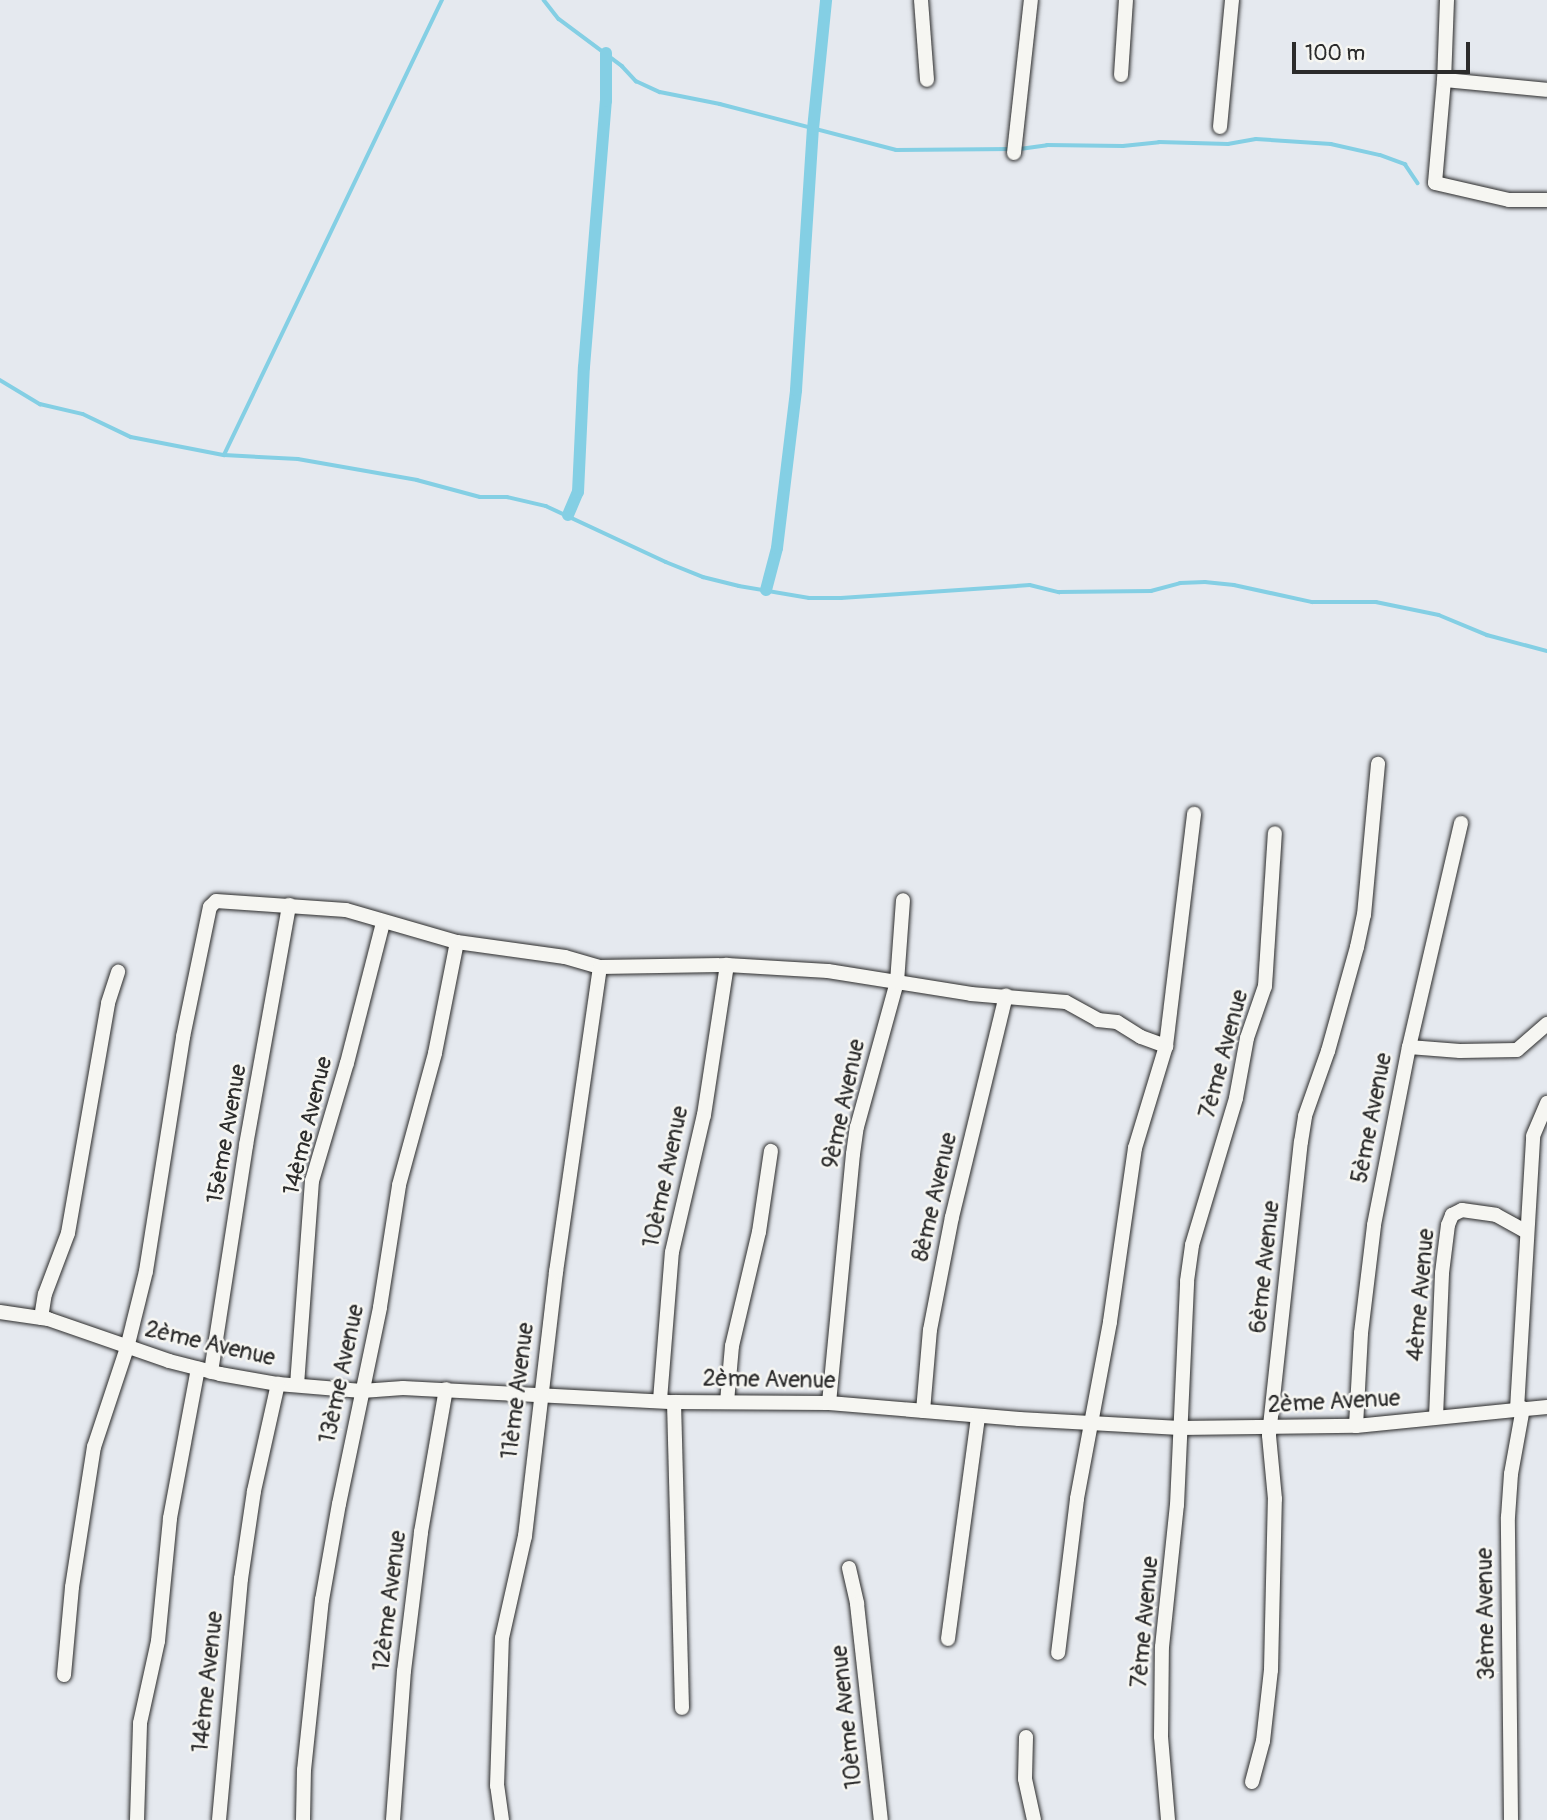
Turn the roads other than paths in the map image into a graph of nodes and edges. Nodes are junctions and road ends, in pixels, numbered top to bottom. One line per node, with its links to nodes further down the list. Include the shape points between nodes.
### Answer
1 (920, 0): 7 (street)
2 (1031, 0): 11 (street)
3 (1126, 0): 6 (street)
4 (1232, 0): 10 (street)
5 (1447, 0): 8 (street)
6 (1121, 75)
7 (928, 80)
8 (1444, 80): 9 (street); 12 (street, via 1435,183 1509,200)
9 (1547, 90)
10 (1220, 127)
11 (1014, 149)
12 (1547, 200)
13 (1378, 764): 52 (street, 6ème Avenue, via 1357,947 1303,1129)
14 (1194, 814): 27 (street)
15 (1461, 823): 28 (street, 5ème Avenue)
16 (1275, 833): 51 (street, 7ème Avenue, via 1265,986 1192,1245)
17 (903, 900): 24 (street, 9ème Avenue)
18 (289, 905): 19 (street, via 346,911); 34 (street, via 216,901 209,907 170,1108 153,1239); 35 (street, 15ème Avenue)
19 (383, 923): 20 (street); 37 (street, 14ème Avenue, via 312,1181)
20 (457, 942): 22 (street, via 565,957); 39 (street, 13ème Avenue, via 435,1053 399,1185)
21 (727, 965): 22 (street); 24 (street); 41 (street, 10ème Avenue, via 701,1126 672,1252)
22 (600, 967): 40 (street, 11ème Avenue, via 555,1272)
23 (118, 972): 33 (street, via 108,1003 68,1233)
24 (897, 982): 25 (street); 43 (street, 9ème Avenue, via 857,1127)
25 (1006, 996): 27 (street, via 1066,1002 1098,1020 1117,1022 1141,1038); 46 (street, 8ème Avenue, via 952,1217 930,1329)
26 (1547, 1024): 28 (street, via 1517,1050)
27 (1166, 1046): 49 (street, via 1135,1147)
28 (1409, 1046): 50 (street, 5ème Avenue, via 1371,1243)
29 (1547, 1103): 31 (street, 3ème Avenue, via 1533,1136)
30 (771, 1152): 42 (street, via 759,1232 732,1346)
31 (1527, 1233): 45 (street, 3ème Avenue); 48 (street, 4ème Avenue, via 1496,1215 1462,1210 1452,1216 1439,1313)
32 (0, 1312): 33 (street, 2ème Avenue)
33 (41, 1318): 34 (street, 2ème Avenue)
34 (127, 1348): 35 (street, 2ème Avenue); 56 (street, via 94,1447 72,1587)
35 (205, 1370): 36 (street, 2ème Avenue); 60 (street, 15ème Avenue, via 170,1518 158,1641 140,1723)
36 (278, 1384): 37 (street, 2ème Avenue); 61 (street, 14ème Avenue, via 254,1491 241,1579)
37 (297, 1385): 39 (street, 2ème Avenue)
38 (446, 1389): 39 (street, 2ème Avenue); 40 (street, 2ème Avenue); 63 (street, 12ème Avenue, via 419,1546)
39 (362, 1391): 62 (street, 13ème Avenue, via 322,1600)
40 (543, 1396): 41 (street, 2ème Avenue); 64 (street, 11ème Avenue, via 525,1536 502,1638 497,1787)
41 (667, 1401): 42 (street, 2ème Avenue); 57 (street, 10ème Avenue)
42 (727, 1402): 43 (street, 2ème Avenue)
43 (829, 1403): 46 (street, 2ème Avenue)
44 (1547, 1407): 45 (street, 2ème Avenue)
45 (1520, 1409): 48 (street, 2ème Avenue); 68 (street, 3ème Avenue, via 1508,1517)
46 (923, 1411): 47 (street, 2ème Avenue)
47 (978, 1416): 49 (street, 2ème Avenue); 54 (street)
48 (1436, 1418): 50 (street, 2ème Avenue)
49 (1090, 1424): 51 (street, 2ème Avenue); 55 (street)
50 (1356, 1426): 52 (street, 2ème Avenue)
51 (1180, 1428): 52 (street, 2ème Avenue); 67 (street, 7ème Avenue, via 1172,1576 1162,1647 1161,1737)
52 (1270, 1428): 59 (street, 6ème Avenue, via 1275,1507 1272,1643 1263,1741)
53 (849, 1568): 65 (street, 10ème Avenue, via 858,1604)
54 (948, 1639)
55 (1058, 1653)
56 (64, 1675)
57 (682, 1708)
58 (1026, 1737): 66 (street, via 1025,1779)
59 (1252, 1782)
60 (137, 1820)
61 (219, 1820)
62 (303, 1820)
63 (393, 1820)
64 (502, 1820)
65 (881, 1820)
66 (1034, 1820)
67 (1168, 1820)
68 (1511, 1820)

